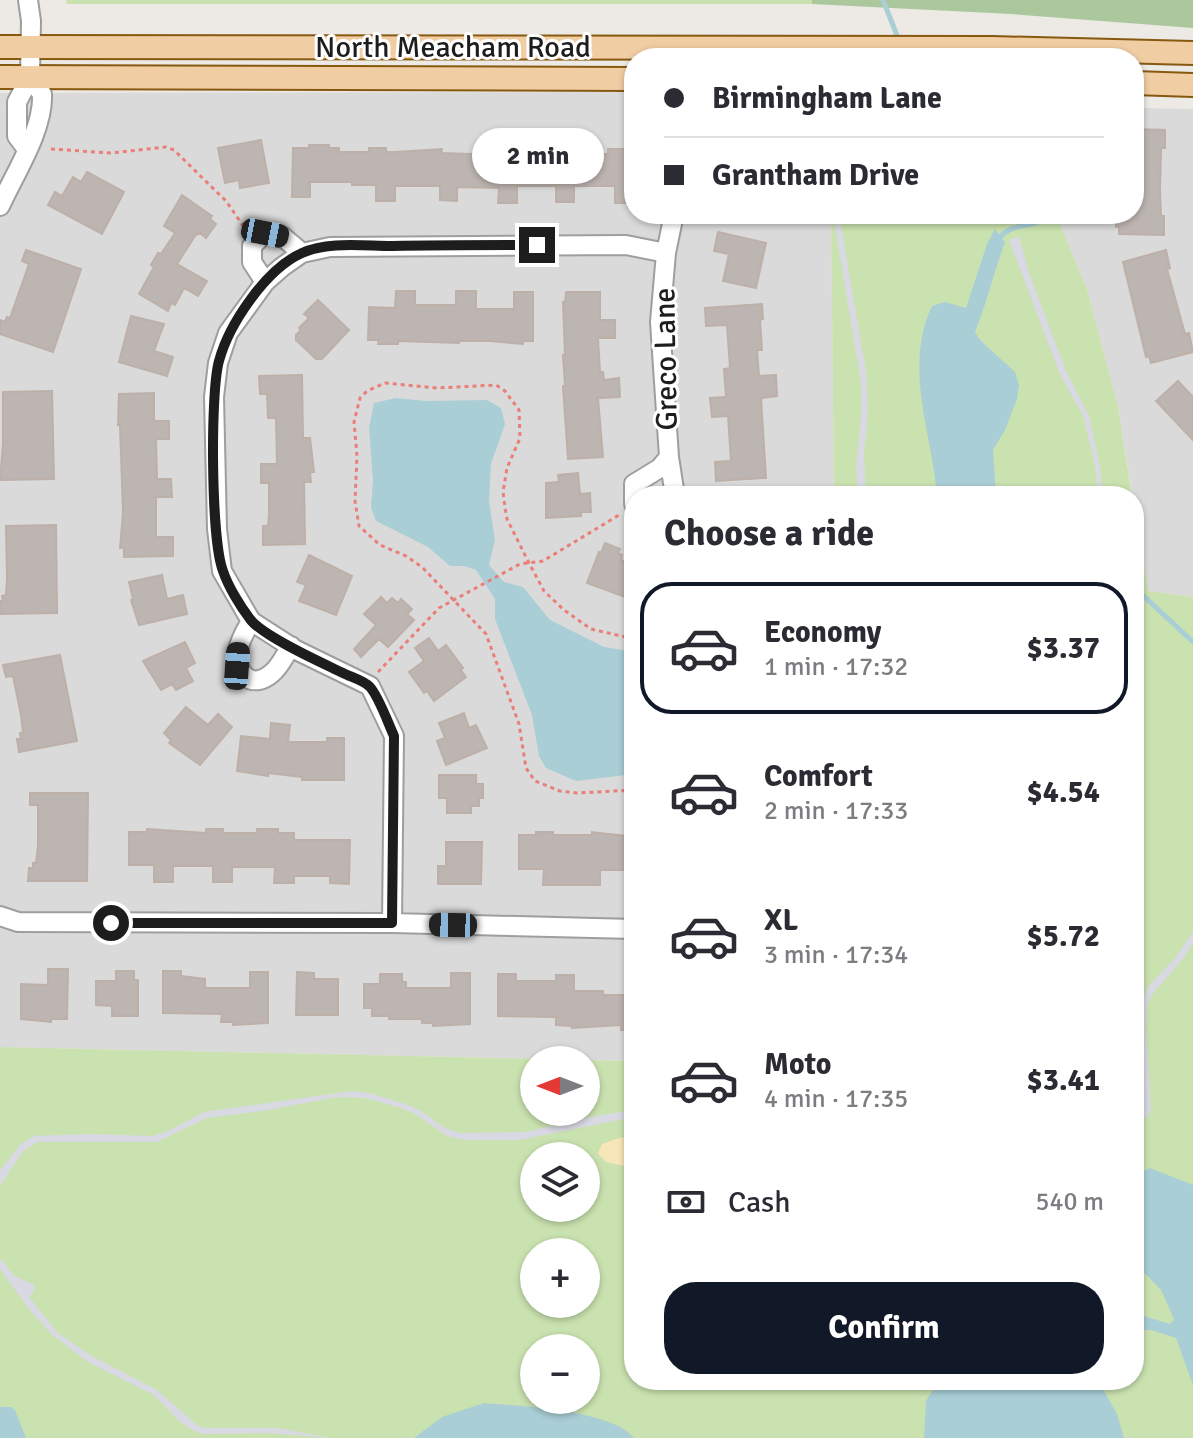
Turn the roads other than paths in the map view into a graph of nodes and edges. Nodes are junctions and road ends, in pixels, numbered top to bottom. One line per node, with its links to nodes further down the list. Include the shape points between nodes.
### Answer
1 (28, 0): 3 (street)
2 (0, 47): 3 (main road, North Meacham Road)
3 (30, 47): 6 (main road, North Meacham Road); 10 (street)
4 (871, 48): 5 (main road, North Meacham Road)
5 (936, 48)
6 (624, 52)
7 (1144, 52): 8 (main road, North Meacham Road)
8 (1193, 53)
9 (0, 77): 10 (main road, North Meacham Road)
10 (30, 77): 11 (main road, North Meacham Road); 14 (street, via 42,94 36,136)
11 (624, 79)
12 (1144, 83): 13 (main road)
13 (1193, 85)
14 (0, 206)
15 (672, 224): 17 (street, Greco Lane)
16 (302, 253): 17 (street, via 345,246 579,245 626,245); 18 (street); 18 (street, via 283,237 265,233 252,246 252,262)
17 (666, 253): 19 (street, Greco Lane, via 660,322)
18 (265, 282): 22 (street, via 228,333 214,397 222,571)
19 (669, 457): 20 (street, Greco Lane); 21 (street, Greco Lane)
20 (633, 486)
21 (680, 486)
22 (251, 621): 23 (street); 23 (street, via 238,647 237,666 243,676 264,679)
23 (291, 646): 25 (street, via 370,686 394,736)
24 (1, 918): 25 (street)
25 (392, 923): 26 (street)
26 (624, 929)

